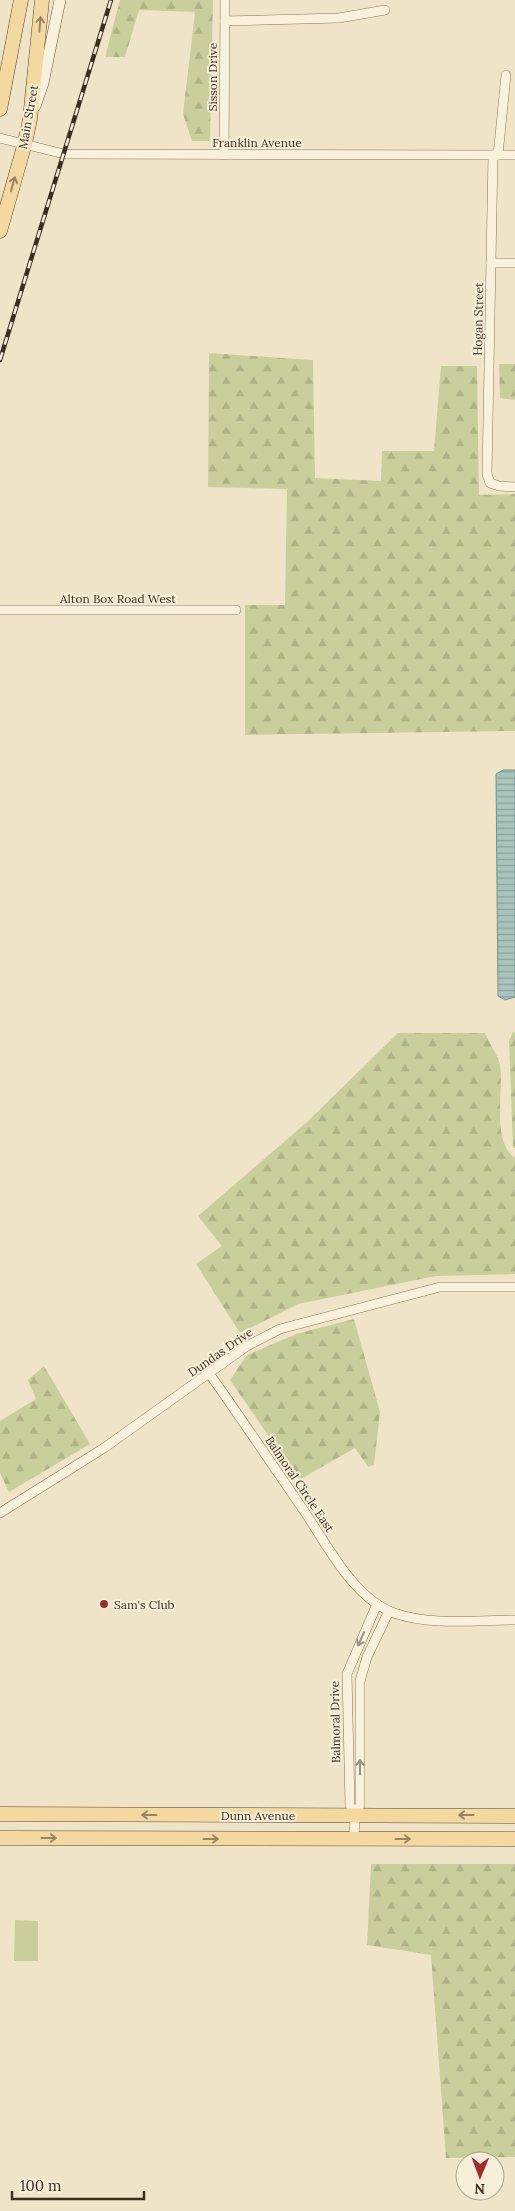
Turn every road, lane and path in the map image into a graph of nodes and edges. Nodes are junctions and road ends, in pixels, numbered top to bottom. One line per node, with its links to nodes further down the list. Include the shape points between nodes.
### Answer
1 (21, 0): 8 (main road)
2 (42, 0): 9 (main road, Main Street, one-way to 2)
3 (60, 0): 9 (street, via 43,83)
4 (225, 0): 6 (street, Sisson Drive)
5 (385, 10): 6 (street, via 339,18)
6 (225, 22): 12 (street, Sisson Drive)
7 (506, 75): 13 (street, Hogan Street)
8 (0, 109)
9 (30, 119): 11 (main road, Main Street)
10 (0, 138): 11 (street, Franklin Avenue)
11 (25, 142): 12 (street, Franklin Avenue, via 64,154); 15 (main road, Main Street, one-way to 11)
12 (224, 154): 13 (street, Franklin Avenue)
13 (495, 155): 14 (street, Franklin Avenue); 16 (street, Hogan Street)
14 (515, 155)
15 (0, 231)
16 (491, 263): 17 (street); 18 (street, Hogan Street, via 487,474 490,482)
17 (515, 263)
18 (515, 487)
19 (0, 610): 20 (street, Alton Box Road West)
20 (236, 610)
21 (515, 1287): 22 (street, Dundas Drive, via 440,1287 294,1324 247,1346)
22 (209, 1374): 23 (street, Dundas Drive, via 104,1448); 24 (street, Balmoral Circle East, via 334,1556)
23 (0, 1513)
24 (377, 1604): 25 (street, Balmoral Circle East); 28 (street, Balmoral Drive, one-way to 28, via 347,1674 350,1805)
25 (390, 1611): 26 (street, Balmoral Circle East, via 437,1620); 28 (street, Balmoral Drive, one-way to 25, via 360,1805 360,1681 377,1634)
26 (515, 1620)
27 (0, 1814): 28 (main road, Dunn Avenue, one-way to 27)
28 (355, 1815): 29 (main road, Dunn Avenue, one-way to 28); 31 (street, Balmoral Drive)
29 (515, 1816)
30 (0, 1838): 31 (main road, Dunn Avenue, one-way to 31)
31 (354, 1839): 32 (main road, Dunn Avenue, one-way to 32)
32 (515, 1839)

